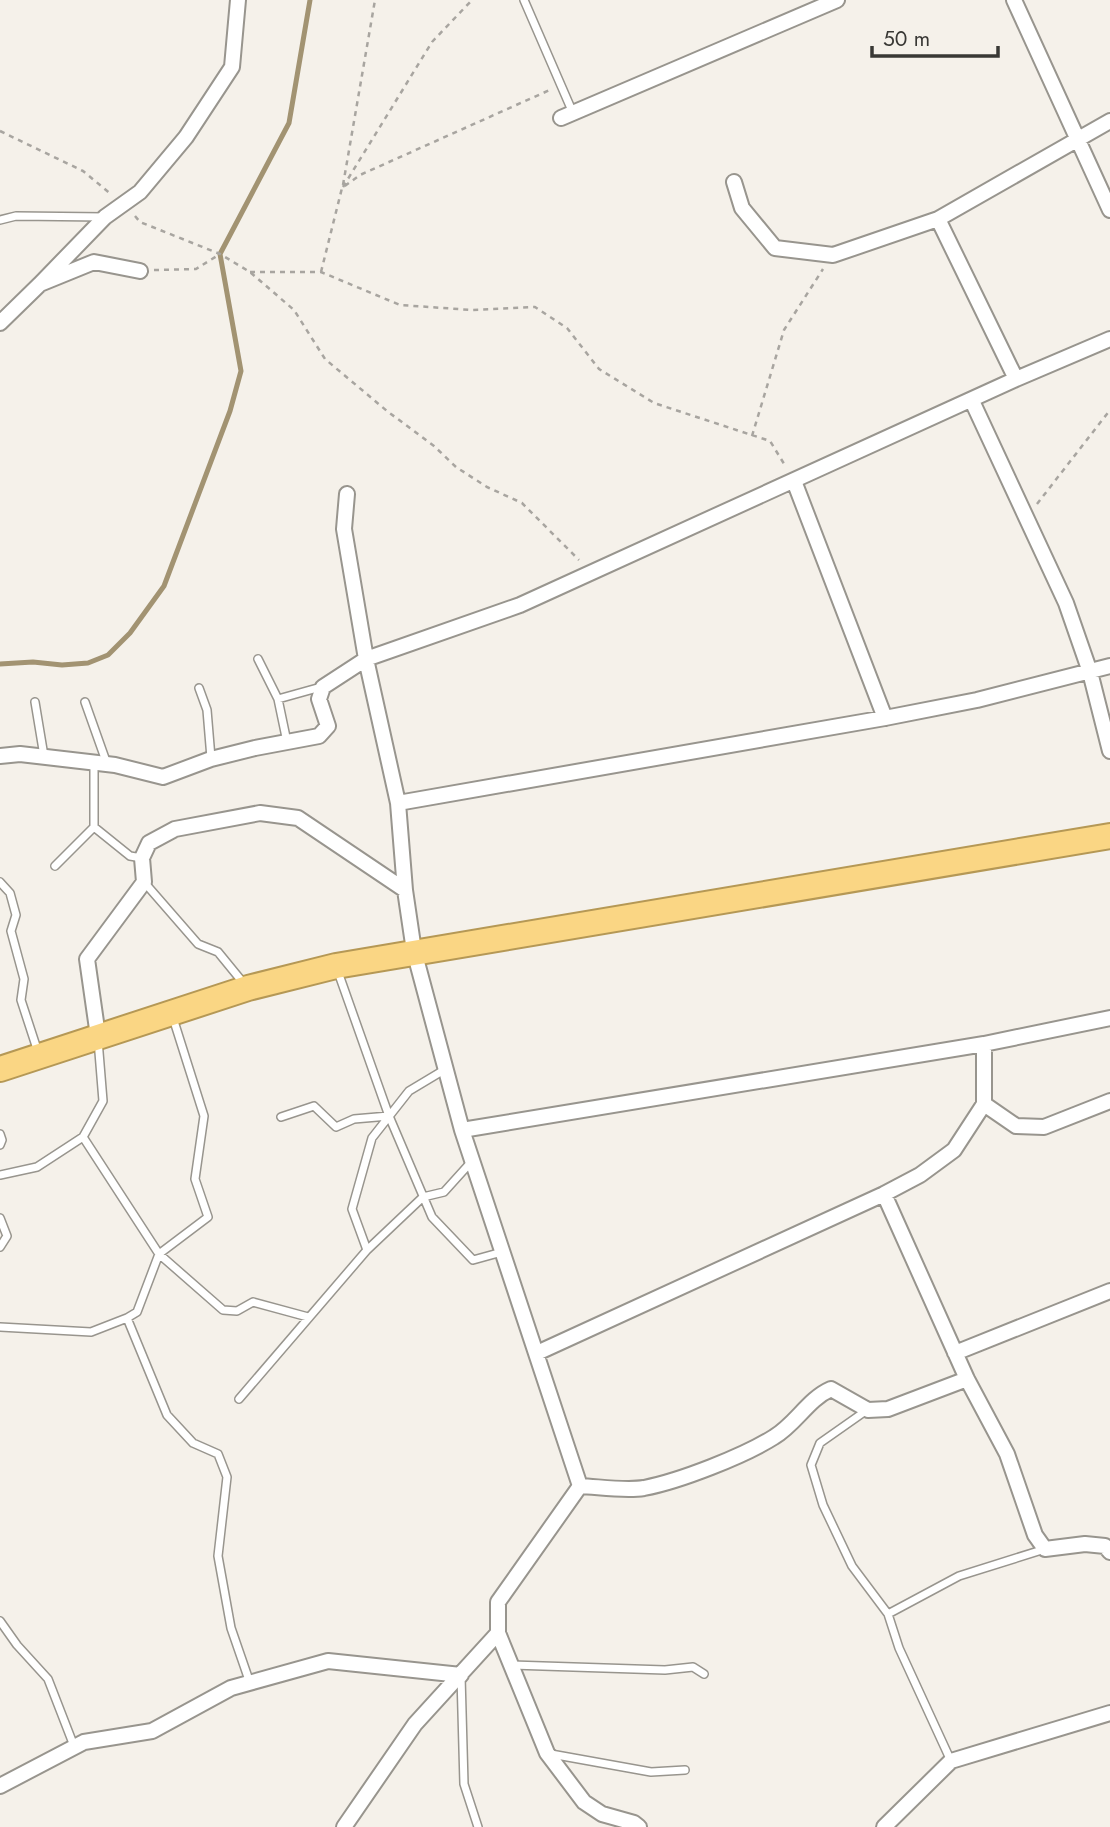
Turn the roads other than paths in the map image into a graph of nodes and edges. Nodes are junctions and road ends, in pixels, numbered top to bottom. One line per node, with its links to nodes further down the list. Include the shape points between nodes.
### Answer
1 (238, 0): 10 (street, via 232,67 186,137 140,192)
2 (524, 0): 5 (lane, via 561,85)
3 (837, 0): 5 (street)
4 (1014, 0): 7 (street)
5 (567, 116)
6 (1110, 121): 7 (street)
7 (1078, 141): 9 (street); 12 (street)
8 (734, 182): 12 (street, via 742,208 775,248 833,256)
9 (1110, 210)
10 (105, 217): 11 (lane); 14 (street)
11 (0, 219)
12 (939, 219): 17 (street)
13 (140, 271): 14 (street, via 94,262)
14 (40, 284): 15 (street)
15 (0, 323)
16 (1110, 339): 17 (street)
17 (1016, 379): 18 (street)
18 (972, 401): 19 (street); 24 (street, via 1066,603)
19 (794, 481): 22 (street, via 520,605); 30 (street)
20 (347, 494): 22 (street, via 344,529)
21 (258, 659): 27 (lane)
22 (366, 659): 25 (street); 37 (street)
23 (1110, 666): 24 (street)
24 (1090, 672): 30 (street); 32 (street)
25 (323, 687): 27 (lane); 31 (street, via 319,699 328,726 319,736)
26 (199, 688): 35 (lane, via 207,710)
27 (278, 699): 31 (lane)
28 (35, 702): 34 (lane)
29 (85, 702): 36 (lane)
30 (885, 718): 37 (street)
31 (287, 742): 35 (street)
32 (1110, 751)
33 (0, 756): 34 (street)
34 (45, 757): 36 (street)
35 (211, 759): 36 (street, via 163,777)
36 (101, 764): 38 (lane)
37 (398, 803): 44 (street)
38 (94, 827): 40 (lane, via 130,856); 41 (lane)
39 (1110, 836): 45 (highway)
40 (142, 858): 43 (street); 44 (street, via 149,843 175,829 260,813 298,818)
41 (55, 866)
42 (0, 882): 52 (lane, via 10,893 16,915 11,932 24,979 21,1000)
43 (144, 883): 47 (lane, via 198,944 218,952); 50 (street, via 87,959)
44 (405, 890): 45 (street)
45 (414, 951): 46 (highway); 54 (street)
46 (336, 966): 47 (highway); 57 (lane)
47 (248, 988): 48 (highway)
48 (172, 1014): 50 (highway); 71 (lane, via 204,1116 195,1179 208,1217)
49 (1110, 1018): 51 (street)
50 (98, 1037): 52 (highway); 61 (lane, via 103,1101)
51 (984, 1044): 56 (street); 59 (street)
52 (39, 1056): 53 (highway)
53 (0, 1069)
54 (444, 1070): 57 (lane, via 409,1091); 59 (street)
55 (1110, 1101): 56 (street, via 1044,1127 1016,1126)
56 (984, 1104): 65 (street, via 954,1150)
57 (388, 1116): 58 (lane, via 354,1119 336,1127 314,1106); 66 (lane); 69 (lane, via 372,1138 352,1209)
58 (281, 1117)
59 (462, 1130): 63 (street)
60 (0, 1134): 62 (lane)
61 (83, 1137): 64 (lane, via 37,1167); 71 (lane)
62 (0, 1145)
63 (472, 1161): 66 (lane, via 444,1192); 70 (street)
64 (0, 1175)
65 (884, 1194): 76 (street); 77 (street)
66 (423, 1196): 69 (lane); 70 (lane, via 432,1217 473,1260)
67 (0, 1218): 68 (lane, via 7,1236)
68 (0, 1247)
69 (367, 1250): 73 (lane)
70 (503, 1252): 76 (street)
71 (159, 1254): 73 (lane, via 223,1310 237,1311 253,1302); 74 (lane, via 136,1312)
72 (1110, 1291): 77 (street)
73 (308, 1317): 79 (lane)
74 (127, 1318): 75 (lane, via 91,1332); 90 (lane, via 167,1415 193,1443 218,1454 227,1477 218,1556 231,1628)
75 (0, 1327)
76 (537, 1353): 81 (street)
77 (955, 1353): 78 (street)
78 (967, 1379): 80 (street, via 888,1409); 83 (street, via 1007,1454 1035,1535)
79 (239, 1398)
80 (868, 1410): 81 (street, via 831,1389 819,1394 777,1436 696,1471 643,1488); 84 (lane, via 820,1443 811,1465 823,1505 852,1566)
81 (580, 1486): 86 (street, via 498,1602)
82 (1108, 1545): 83 (street)
83 (1045, 1549): 84 (lane, via 959,1576)
84 (888, 1614): 94 (lane)
85 (0, 1621): 92 (lane, via 48,1679)
86 (498, 1633): 87 (street); 89 (street)
87 (511, 1665): 88 (lane, via 693,1667); 93 (street)
88 (704, 1674)
89 (461, 1675): 90 (street, via 328,1661); 98 (street, via 415,1724); 99 (lane, via 464,1784)
90 (250, 1683): 92 (street, via 231,1688 152,1731)
91 (1110, 1713): 94 (street)
92 (74, 1746): 96 (street)
93 (547, 1753): 95 (lane, via 651,1772); 100 (street, via 584,1802)
94 (951, 1761): 97 (street)
95 (685, 1770)
96 (0, 1786)
97 (886, 1826)
98 (344, 1827)
99 (478, 1827)
100 (639, 1827)

